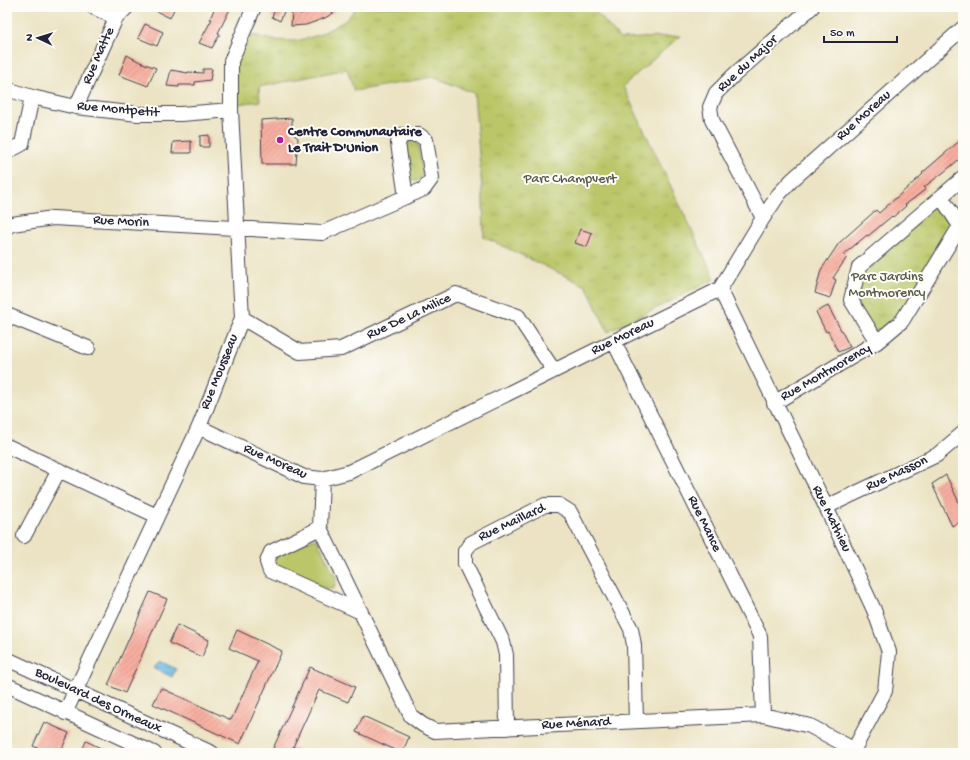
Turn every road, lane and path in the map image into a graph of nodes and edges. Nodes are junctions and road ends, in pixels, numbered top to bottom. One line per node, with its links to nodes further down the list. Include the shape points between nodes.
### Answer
1 (93, 7): 5 (street)
2 (127, 7): 5 (street, Rue Matte)
3 (254, 7): 10 (street, Rue Mousseau, via 231,61)
4 (812, 7): 15 (street, Rue du Major, via 734,75 716,93 710,106 712,120)
5 (116, 18): 9 (street, Rue Matte)
6 (963, 28): 15 (street, Rue Moreau, via 792,180)
7 (7, 89): 8 (street, Rue Montpetit)
8 (32, 98): 9 (street, Rue Montpetit); 11 (street, via 22,144)
9 (76, 107): 10 (street, Rue Montpetit, via 138,114)
10 (231, 110): 17 (street, Rue Mousseau)
11 (7, 152)
12 (963, 178): 14 (street, Rue Montmorency)
13 (406, 197): 17 (street, Rue Morin, via 322,233)
14 (941, 197): 22 (street, Rue Montmorency, via 960,226 902,321); 22 (street, Rue Montmorency, via 859,267 851,300)
15 (763, 218): 18 (street, Rue Moreau)
16 (7, 227): 17 (street, Rue Morin, via 53,218)
17 (237, 229): 20 (street, Rue Mousseau)
18 (720, 289): 21 (street, Rue Moreau); 25 (street, Rue Mathieu)
19 (7, 315): 23 (street)
20 (242, 318): 24 (street, Rue De La Milice, via 300,352 341,349 456,294 518,316); 26 (street, Rue Mousseau)
21 (614, 342): 24 (street, Rue Moreau); 40 (street, Rue Mance, via 760,636)
22 (877, 342): 25 (street, Rue Montmorency)
23 (88, 348)
24 (554, 371): 30 (street, Rue Moreau, via 349,472)
25 (774, 403): 31 (street, Rue Mathieu)
26 (199, 427): 30 (street, Rue Moreau, via 304,477); 32 (street, Rue Mousseau)
27 (963, 433): 31 (street, Rue Masson, via 937,455)
28 (7, 446): 29 (street)
29 (59, 470): 32 (street); 34 (street)
30 (322, 479): 33 (street, Rue Ménard)
31 (826, 507): 43 (street, Rue Mathieu, via 874,610 889,652 885,691)
32 (157, 516): 38 (street, Rue Mousseau)
33 (320, 528): 35 (street, Rue Ménard); 35 (street, via 271,552 267,562 270,571)
34 (24, 536)
35 (361, 612): 42 (street, Rue Ménard, via 411,716 435,731)
36 (7, 659): 38 (street, Boulevard des Ormeaux)
37 (7, 685): 39 (street, Boulevard des Ormeaux)
38 (76, 691): 39 (street, Rue Mousseau); 45 (street, Boulevard des Ormeaux)
39 (66, 713): 44 (street, Boulevard des Ormeaux)
40 (763, 715): 41 (street, Rue Ménard); 43 (street, Rue Ménard, via 810,726)
41 (636, 721): 42 (street, Rue Ménard); 42 (street, Rue Maillard, via 634,645 630,629 570,512 559,505 545,505 471,543 465,552 465,564 503,642 506,655)
42 (507, 728)
43 (853, 751)
44 (154, 753)
45 (212, 753)

